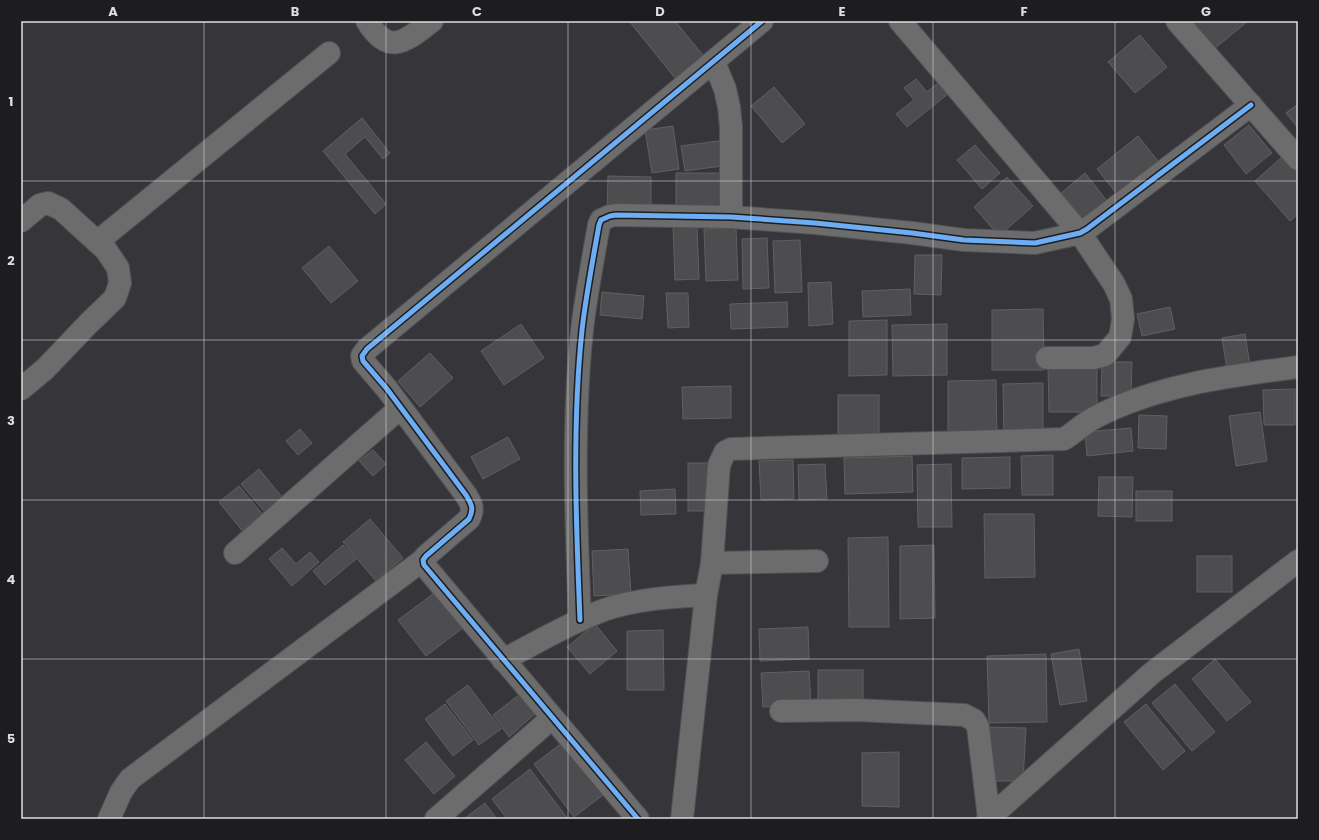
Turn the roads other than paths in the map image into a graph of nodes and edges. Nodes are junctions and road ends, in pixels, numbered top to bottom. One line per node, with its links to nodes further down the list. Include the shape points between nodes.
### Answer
1 (367, 21): 2 (street, via 373,31 388,43 399,43)
2 (432, 21)
3 (762, 21): 7 (street)
4 (900, 21): 12 (street)
5 (1177, 21): 8 (street)
6 (329, 53): 13 (street)
7 (714, 62): 10 (street, via 729,107); 17 (street, via 367,349 362,356 363,361)
8 (1251, 105): 9 (street); 12 (street)
9 (1298, 159)
10 (731, 217): 12 (street, via 815,222 964,240 1035,243); 24 (street, via 616,216 605,217 599,225 582,328 577,396 575,506)
11 (21, 221): 13 (street, via 40,205 48,203 61,209)
12 (1080, 233): 14 (street, via 1122,299 1123,319 1120,337 1105,355 1093,358)
13 (97, 242): 16 (street, via 118,268 120,283 115,298 45,369)
14 (1047, 358)
15 (1298, 367): 22 (street, via 1190,384 1144,397 1093,419 1064,439 731,449 725,452 719,465)
16 (21, 389)
17 (400, 408): 18 (street); 19 (street, via 472,504 473,511 469,519)
18 (235, 553)
19 (423, 560): 25 (street, via 424,565); 28 (street, via 130,779 121,792)
20 (816, 561): 22 (street)
21 (1298, 561): 32 (street, via 1152,673)
22 (712, 563): 23 (street)
23 (706, 595): 24 (street, via 639,602 605,610); 31 (street)
24 (580, 620): 25 (street)
25 (503, 660): 27 (street)
26 (781, 711): 32 (street, via 932,713 964,715 974,720 978,727)
27 (552, 718): 29 (street); 30 (street)
28 (110, 819)
29 (436, 819)
30 (638, 819)
31 (682, 819)
32 (989, 819)

